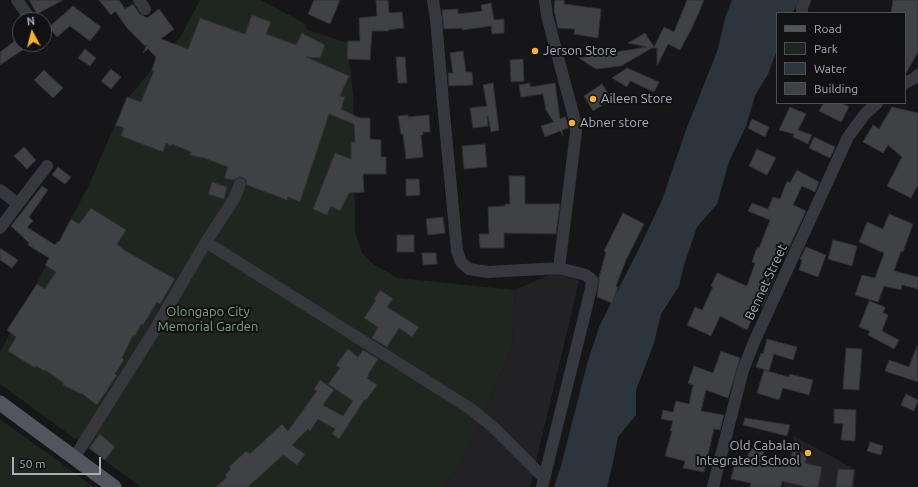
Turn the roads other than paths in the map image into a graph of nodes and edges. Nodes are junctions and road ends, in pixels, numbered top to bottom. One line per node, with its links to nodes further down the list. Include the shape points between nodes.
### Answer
1 (18, 0): 5 (street)
2 (433, 0): 16 (street, via 461,262 469,268 488,272)
3 (545, 0): 16 (street, via 546,16 576,132)
4 (805, 0): 6 (street)
5 (26, 12)
6 (802, 12)
7 (918, 74): 8 (street)
8 (906, 82)
9 (876, 104): 21 (street, Bennet Street, via 848,137 754,342 743,370)
10 (47, 166): 13 (street)
11 (240, 184): 15 (street, via 234,199)
12 (0, 190): 13 (street)
13 (18, 204): 14 (street)
14 (0, 228)
15 (206, 242): 18 (street); 19 (street, via 471,409 493,427)
16 (559, 268): 19 (street, via 586,275 592,280 592,289)
17 (0, 403): 18 (main road)
18 (74, 458): 20 (main road)
19 (543, 483)
20 (114, 487)
21 (713, 487)

